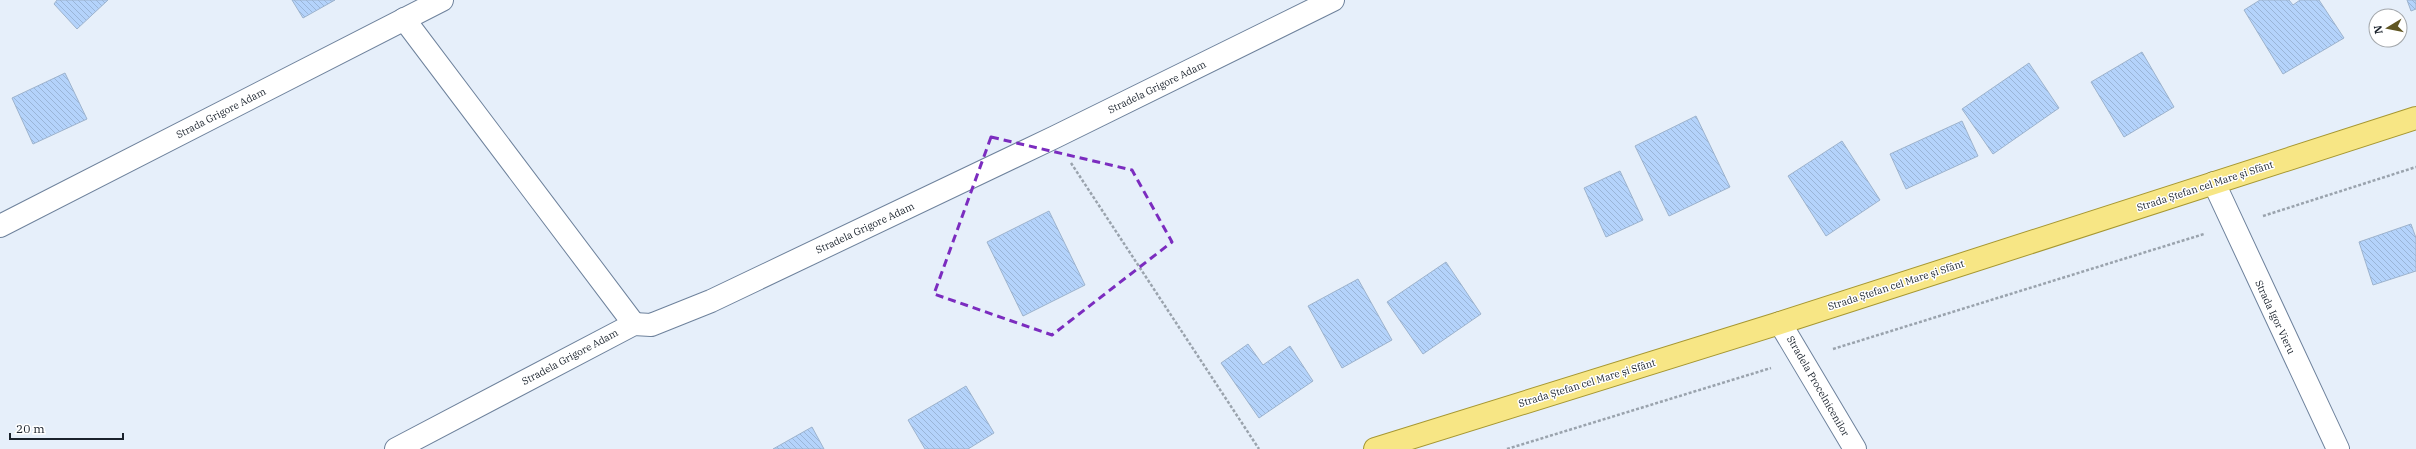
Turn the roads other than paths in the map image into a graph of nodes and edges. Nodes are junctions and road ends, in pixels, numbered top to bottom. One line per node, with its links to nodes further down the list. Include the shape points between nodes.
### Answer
1 (442, 0): 3 (street, Strada Grigore Adam)
2 (1333, 0): 8 (street, Stradela Grigore Adam, via 711,302 651,325)
3 (404, 19): 6 (street, Strada Grigore Adam); 8 (street)
4 (2416, 118): 5 (main road, Strada Ștefan cel Mare și Sfânt)
5 (2214, 183): 7 (main road, Strada Ștefan cel Mare și Sfânt); 12 (street, Strada Igor Vieru)
6 (0, 226)
7 (1780, 322): 10 (main road, Strada Ștefan cel Mare și Sfânt); 11 (street, Stradela Procelnicenilor)
8 (634, 324): 9 (street, Stradela Grigore Adam)
9 (396, 449)
10 (1375, 449)
11 (1855, 449)
12 (2338, 449)

